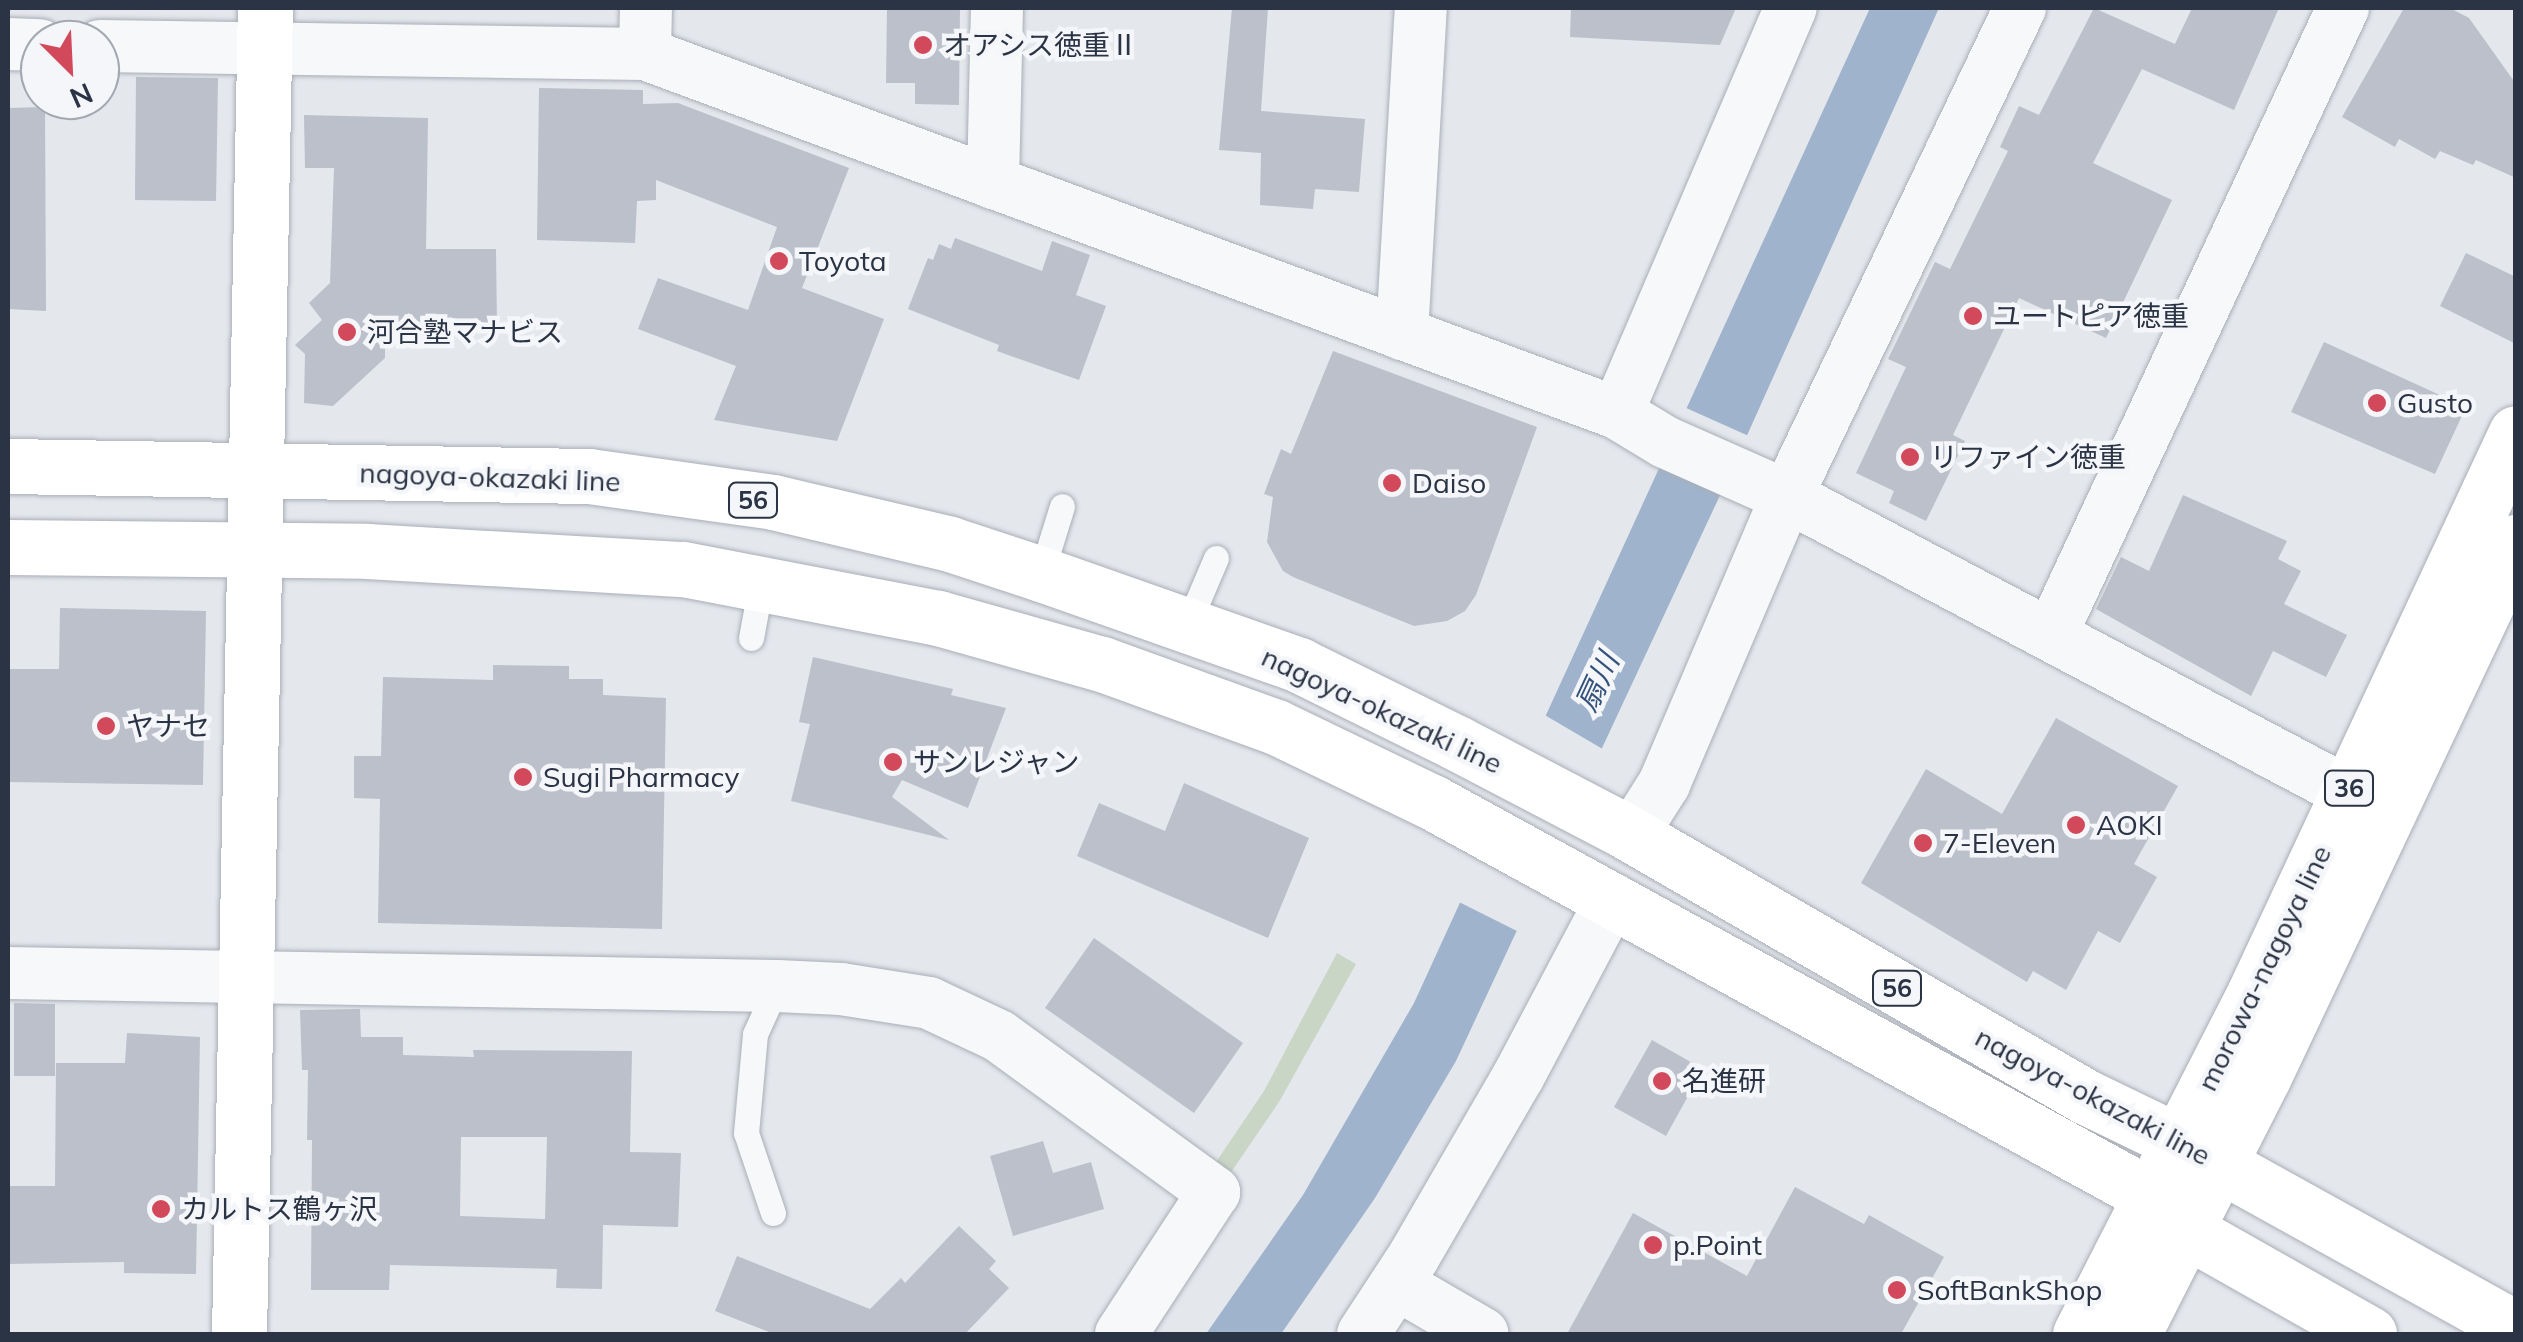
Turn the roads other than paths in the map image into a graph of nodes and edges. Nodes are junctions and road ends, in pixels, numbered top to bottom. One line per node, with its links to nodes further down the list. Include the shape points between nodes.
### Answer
1 (997, 8): 9 (street)
2 (1421, 8): 10 (street)
3 (1791, 8): 11 (street)
4 (2020, 8): 15 (street)
5 (2343, 8): 24 (street)
6 (264, 28): 7 (street); 8 (street); 14 (main road)
7 (645, 31): 9 (street)
8 (120, 44)
9 (994, 183): 10 (street, via 1153,253)
10 (1402, 334): 11 (street)
11 (1617, 413): 15 (street)
12 (2516, 434): 26 (main road, morowa-nagoya line / 36)
13 (8, 466): 14 (main road, nagoya-okazaki line / 56)
14 (258, 469): 19 (main road); 21 (main road, nagoya-okazaki line / 56, via 589,476 773,502 950,544)
15 (1766, 485): 24 (street); 27 (street, via 1664,784)
16 (1062, 506): 21 (lane)
17 (2516, 542): 32 (main road, morowa-nagoya line / 36)
18 (8, 547): 19 (main road, nagoya-okazaki line / 56)
19 (257, 548): 22 (main road, nagoya-okazaki line / 56, via 683,569); 30 (main road, via 251,637 263,804)
20 (1216, 558): 23 (lane)
21 (1041, 574): 23 (main road, nagoya-okazaki line / 56)
22 (761, 584): 25 (lane); 28 (main road, nagoya-okazaki line / 56, via 938,618 1102,664 1276,727)
23 (1188, 626): 27 (main road, nagoya-okazaki line / 56, via 1298,665)
24 (2051, 635): 26 (street)
25 (750, 638)
26 (2348, 792): 32 (main road, morowa-nagoya line / 36)
27 (1625, 832): 32 (main road, nagoya-okazaki line / 56, via 2086,1097)
28 (1603, 894): 34 (main road, nagoya-okazaki line / 56); 35 (street, via 1518,1075)
29 (8, 973): 30 (street)
30 (248, 976): 31 (street, via 331,971); 37 (main road)
31 (778, 986): 33 (lane, via 755,1034 746,1134); 38 (street, via 929,1003 1000,1036 1214,1192)
32 (2200, 1154): 34 (main road, morowa-nagoya line / 36); 36 (main road, nagoya-okazaki line / 56)
33 (773, 1213)
34 (2171, 1214): 41 (main road, morowa-nagoya line / 36); 42 (main road, morowa-nagoya line / 36); 43 (main road, nagoya-okazaki line / 56)
35 (1397, 1284): 39 (street); 40 (street)
36 (2516, 1329)
37 (239, 1334)
38 (1121, 1334)
39 (1362, 1334)
40 (1483, 1334)
41 (2080, 1334)
42 (2133, 1334)
43 (2369, 1334)

